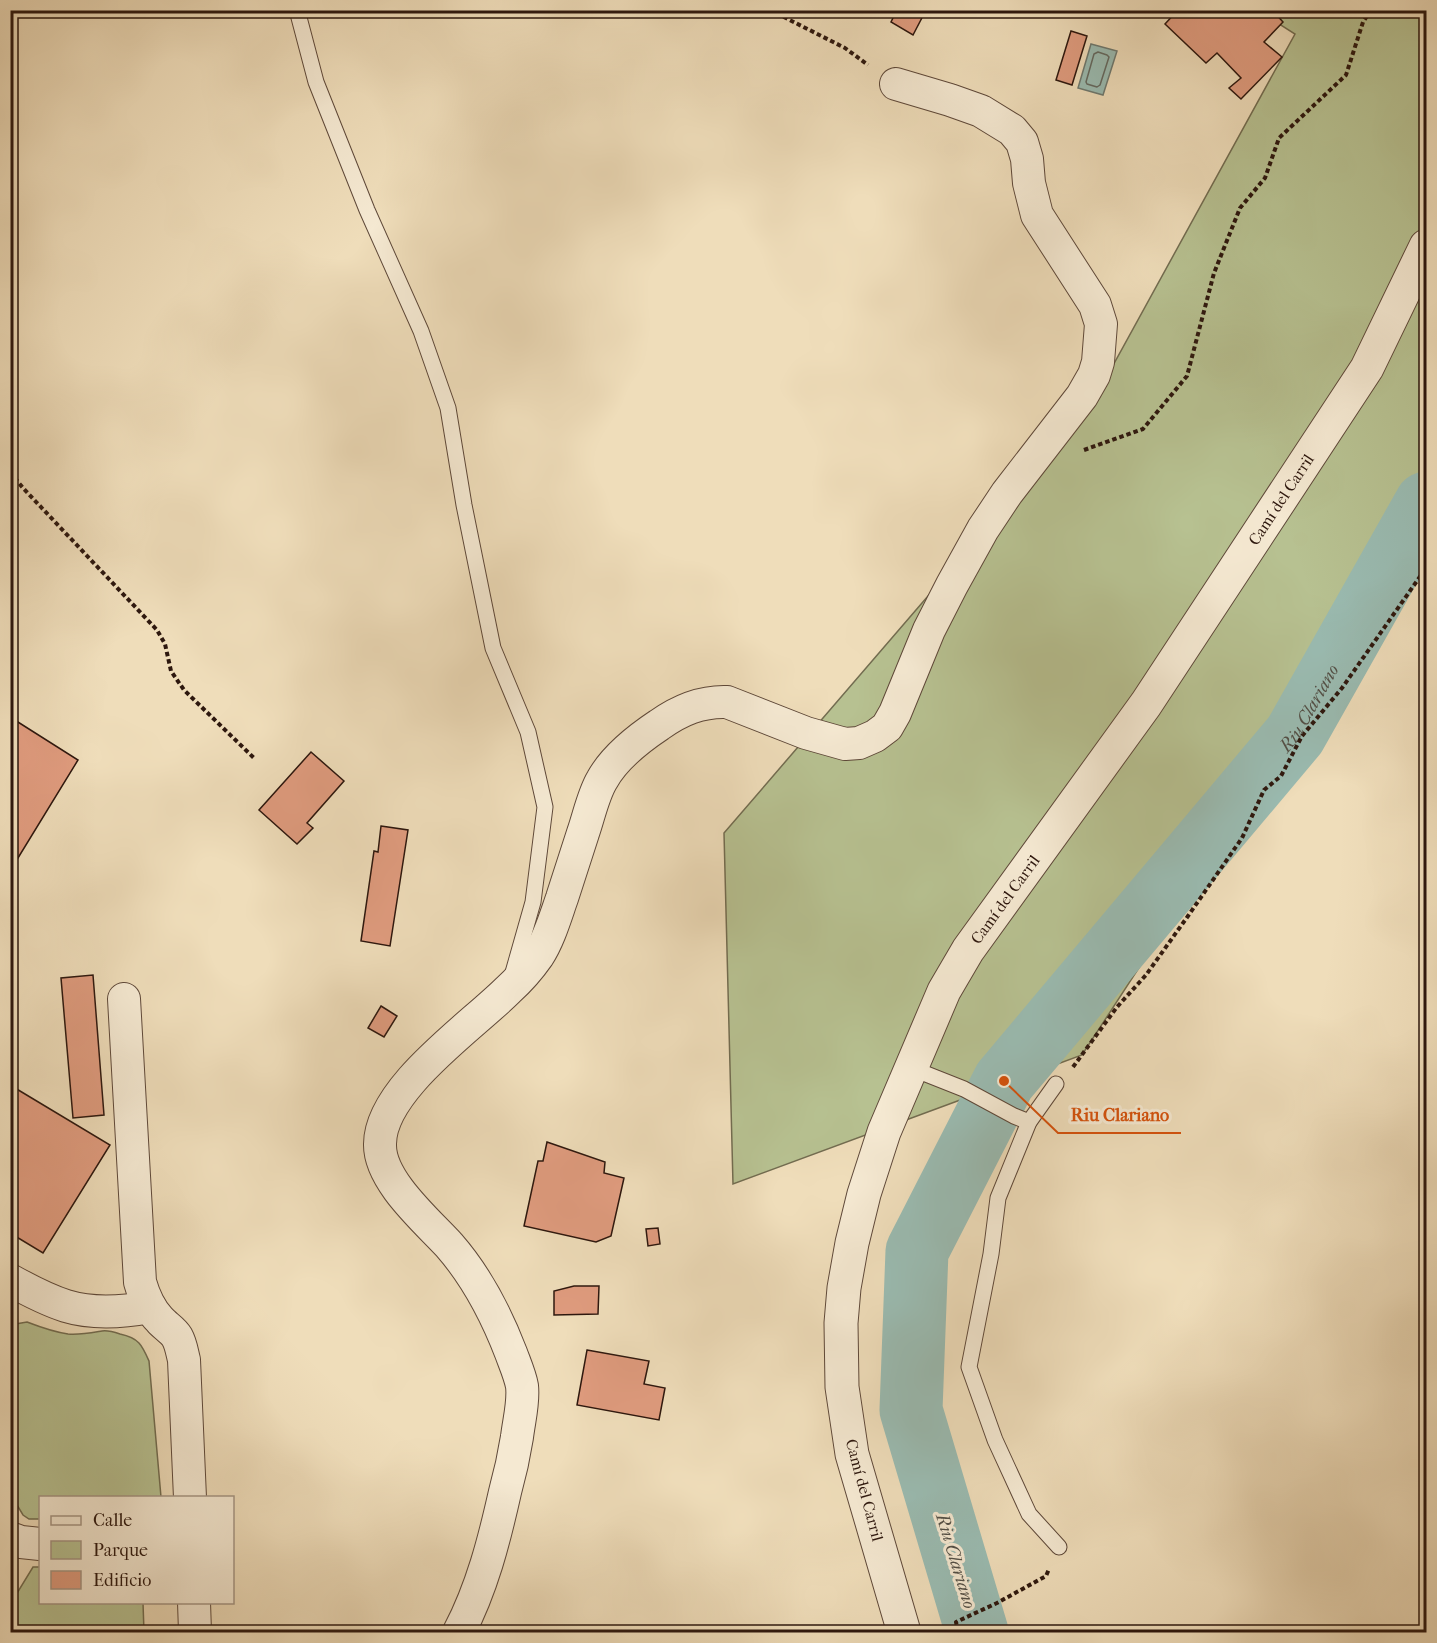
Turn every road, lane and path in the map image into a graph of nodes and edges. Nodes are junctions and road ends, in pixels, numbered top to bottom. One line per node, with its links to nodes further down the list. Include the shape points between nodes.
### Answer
1 (297, 10): 10 (lane, via 316,82 421,331 448,408 493,648 528,732 545,807 533,902)
2 (770, 10): 4 (path, via 845,48)
3 (1371, 10): 6 (path, via 1363,22 1346,75 1279,138 1265,178 1240,208 1214,273 1187,376 1143,429 1085,449)
4 (896, 84): 10 (street, via 981,111 1012,130 1022,142 1037,215 1095,305 1101,324 1094,375 983,529 929,630 887,727 860,743 845,744 727,702 714,701 675,714 653,729 617,760 601,780 553,925 539,954)
5 (1426, 246): 12 (street, Camí del Carril, via 1360,378 1146,704 968,950 944,992)
6 (1077, 457)
7 (10, 472): 9 (path, via 157,630 165,644 171,671 184,690)
8 (1426, 568): 13 (path, via 1342,688 1302,736 1281,776 1264,790 1242,838 1146,975)
9 (255, 759)
10 (506, 992): 23 (street, via 426,1065 395,1100 381,1131 380,1156 385,1169 474,1277 493,1311 522,1385 514,1457 495,1538 479,1589)
11 (124, 999): 16 (street, via 140,1282)
12 (911, 1068): 14 (lane); 24 (street, Camí del Carril, via 884,1131 864,1194 852,1243 841,1323 842,1387 852,1454)
13 (1056, 1084): 14 (lane)
14 (1029, 1122): 20 (lane, via 998,1198 969,1367 994,1440 1029,1514)
15 (10, 1280): 16 (street, via 81,1310)
16 (150, 1307): 17 (street, via 176,1336 183,1354)
17 (190, 1496)
18 (10, 1538): 19 (street)
19 (39, 1544)
20 (1059, 1546): 25 (path, via 1046,1576 956,1622)
21 (194, 1604): 22 (street)
22 (195, 1632)
23 (459, 1632)
24 (904, 1632)
25 (958, 1632)

